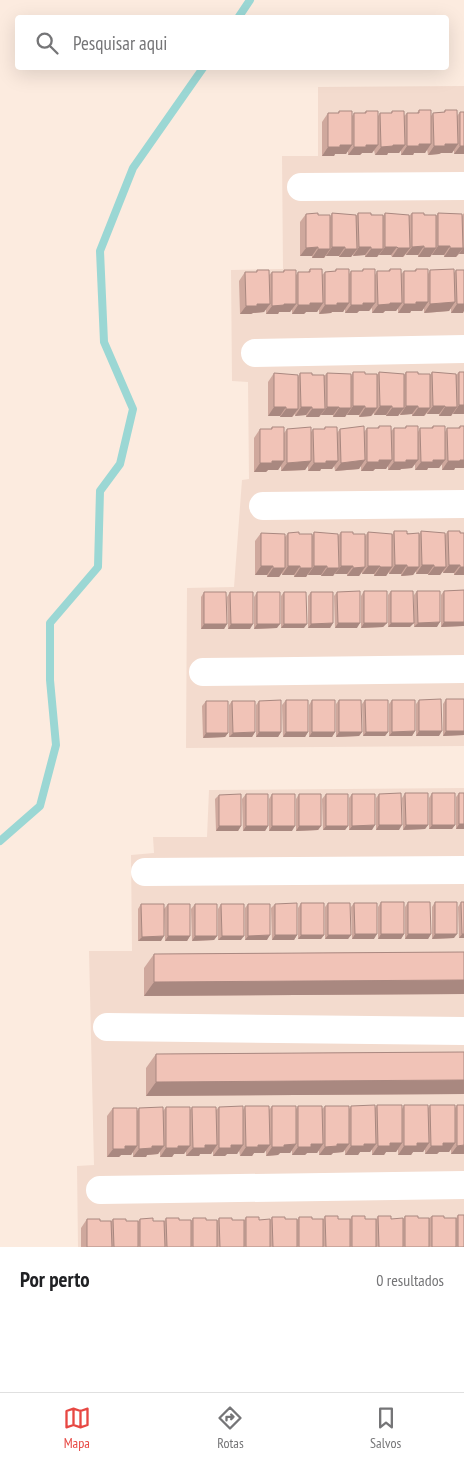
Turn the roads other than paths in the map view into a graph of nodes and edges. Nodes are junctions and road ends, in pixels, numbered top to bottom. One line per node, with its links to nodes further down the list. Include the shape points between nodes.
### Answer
1 (301, 186): 2 (street)
2 (464, 186)
3 (464, 349): 4 (street)
4 (255, 353)
5 (464, 504): 6 (street)
6 (263, 506)
7 (464, 669): 8 (street)
8 (203, 672)
9 (464, 870): 10 (street)
10 (145, 872)
11 (106, 1027): 12 (street)
12 (464, 1031)
13 (464, 1185): 14 (street)
14 (100, 1190)

